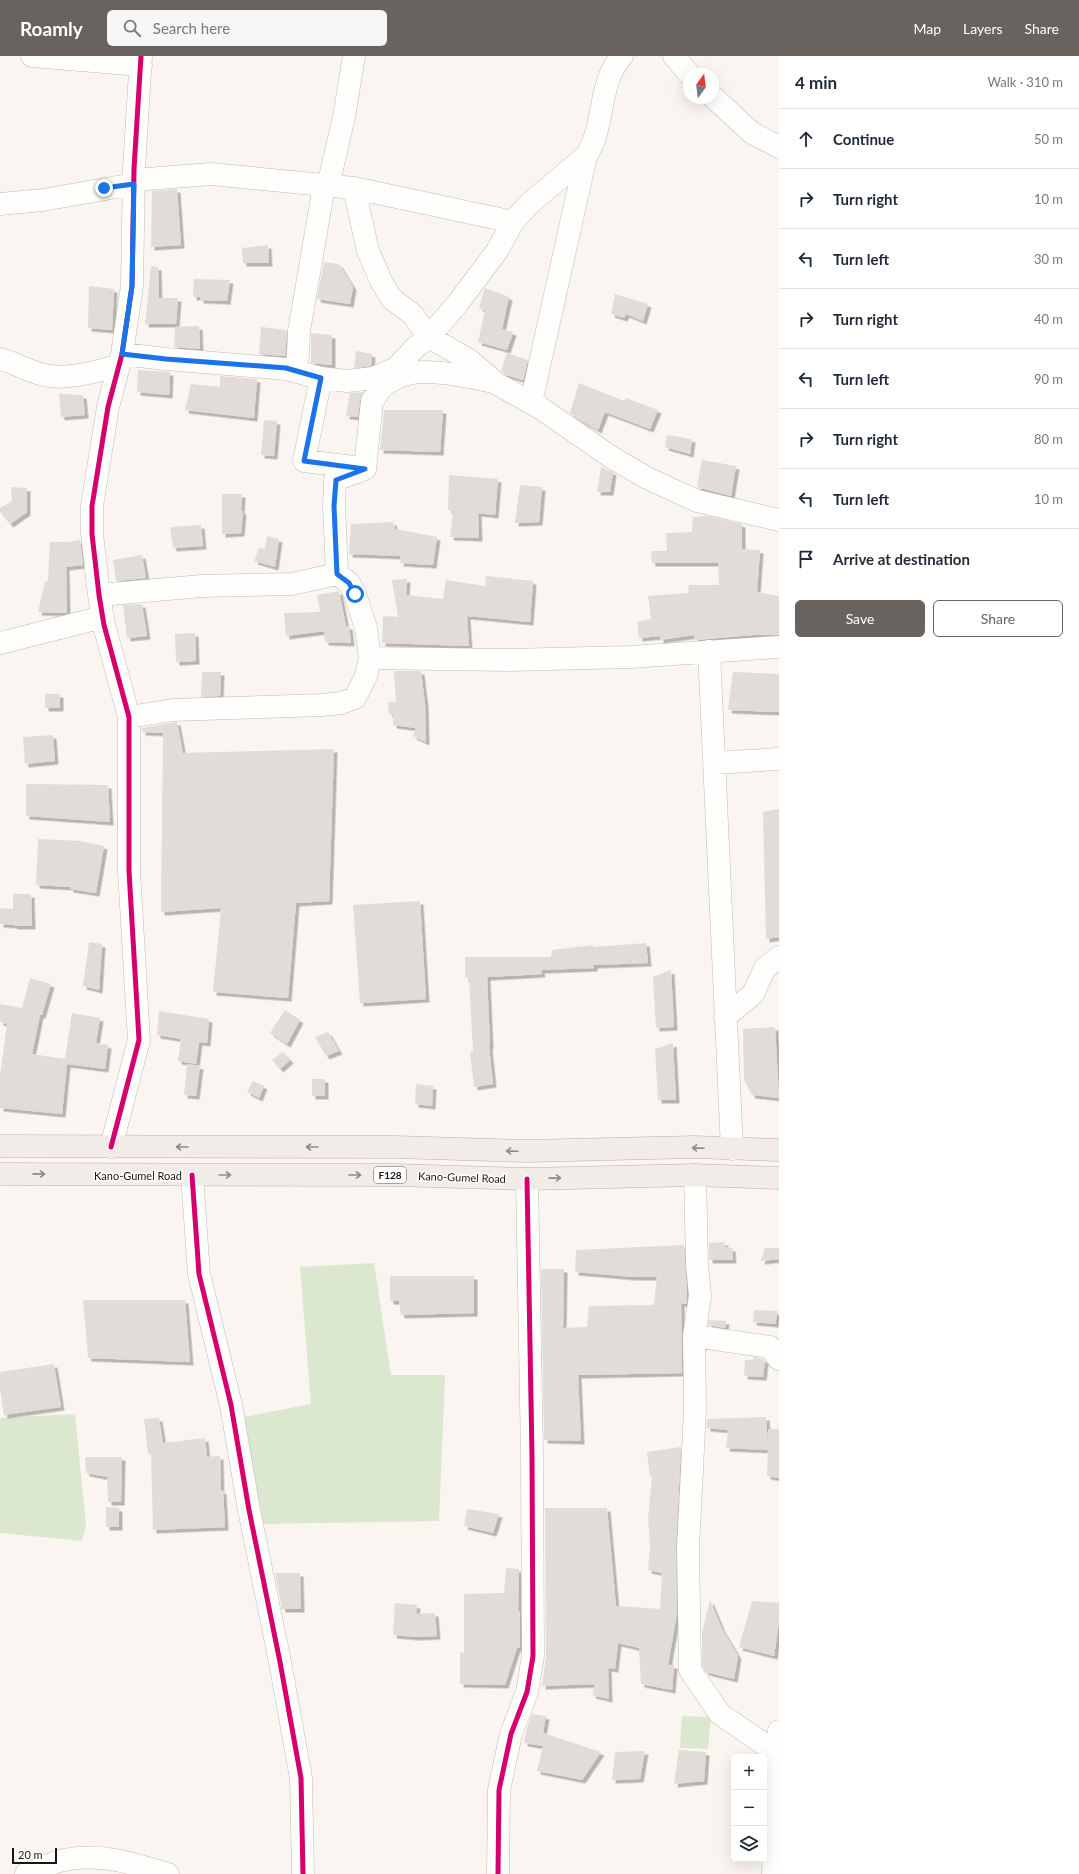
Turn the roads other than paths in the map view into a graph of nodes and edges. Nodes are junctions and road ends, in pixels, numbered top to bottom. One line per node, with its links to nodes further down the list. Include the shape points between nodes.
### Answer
1 (32, 56): 5 (street)
2 (354, 56): 11 (street, via 344,117)
3 (622, 56): 9 (street, via 610,76 603,96 598,125)
4 (674, 56): 6 (street)
5 (141, 61): 10 (street)
6 (684, 68)
7 (719, 103): 8 (street, via 752,133)
8 (779, 147)
9 (586, 156): 14 (street); 22 (street)
10 (134, 182): 11 (street, via 211,174); 13 (street, via 43,200); 17 (street, via 132,286)
11 (326, 186): 12 (street); 18 (street, via 299,331)
12 (354, 188): 14 (street); 15 (street, via 368,251 382,283 392,299 412,314)
13 (0, 204)
14 (513, 222): 15 (street, via 497,251)
15 (429, 337): 19 (street, via 416,347); 21 (street, via 469,360)
16 (0, 359): 17 (street, via 51,376 77,375)
17 (120, 360): 18 (street, via 166,359 286,368); 26 (street, via 108,407 92,506 92,534)
18 (297, 372): 20 (street)
19 (389, 377): 20 (street, via 347,381); 21 (street, via 425,373 460,375); 23 (street, via 372,401)
20 (321, 378): 23 (street, via 304,461)
21 (494, 382): 22 (street)
22 (531, 403): 24 (street, via 612,457 662,486 697,501)
23 (365, 469): 25 (street, via 336,480 334,506)
24 (779, 520)
25 (337, 574): 26 (street, via 292,584 202,586); 31 (street, via 349,583 355,594 366,628)
26 (99, 595): 27 (street)
27 (103, 617): 28 (street); 32 (street)
28 (0, 643)
29 (779, 648): 30 (street)
30 (709, 651): 31 (street, via 630,657 508,660); 34 (street)
31 (370, 658): 32 (street, via 358,694 341,704 173,710)
32 (129, 717): 38 (street, via 129,871 139,1040)
33 (779, 759): 34 (street)
34 (715, 763): 36 (street)
35 (779, 957): 36 (street, via 765,968 753,994)
36 (726, 1017): 39 (street)
37 (0, 1146): 38 (main road)
38 (111, 1147): 39 (main road, one-way to 38, via 695,1147 527,1151 396,1147)
39 (732, 1149): 40 (main road)
40 (779, 1150)
41 (0, 1174): 42 (main road, Kano-Gumel Road / F128, one-way to 42)
42 (192, 1175): 45 (main road, Kano-Gumel Road / F128, one-way to 45, via 396,1175); 53 (street, via 199,1274 231,1406 301,1778)
43 (695, 1175): 44 (main road, Kano-Gumel Road / F128); 45 (main road, Kano-Gumel Road / F128, one-way to 43); 46 (street, via 700,1296)
44 (779, 1178)
45 (527, 1179): 54 (street, via 533,1656 527,1692 511,1734 499,1790)
46 (694, 1336): 47 (street, via 770,1347); 49 (street, via 695,1410 688,1548 690,1670 720,1714)
47 (779, 1359)
48 (779, 1731): 49 (street)
49 (777, 1753): 50 (street)
50 (777, 1788): 55 (street)
51 (26, 1874): 52 (street, via 63,1860 82,1857 125,1862)
52 (168, 1874)
53 (303, 1874)
54 (498, 1874)
55 (773, 1874)

